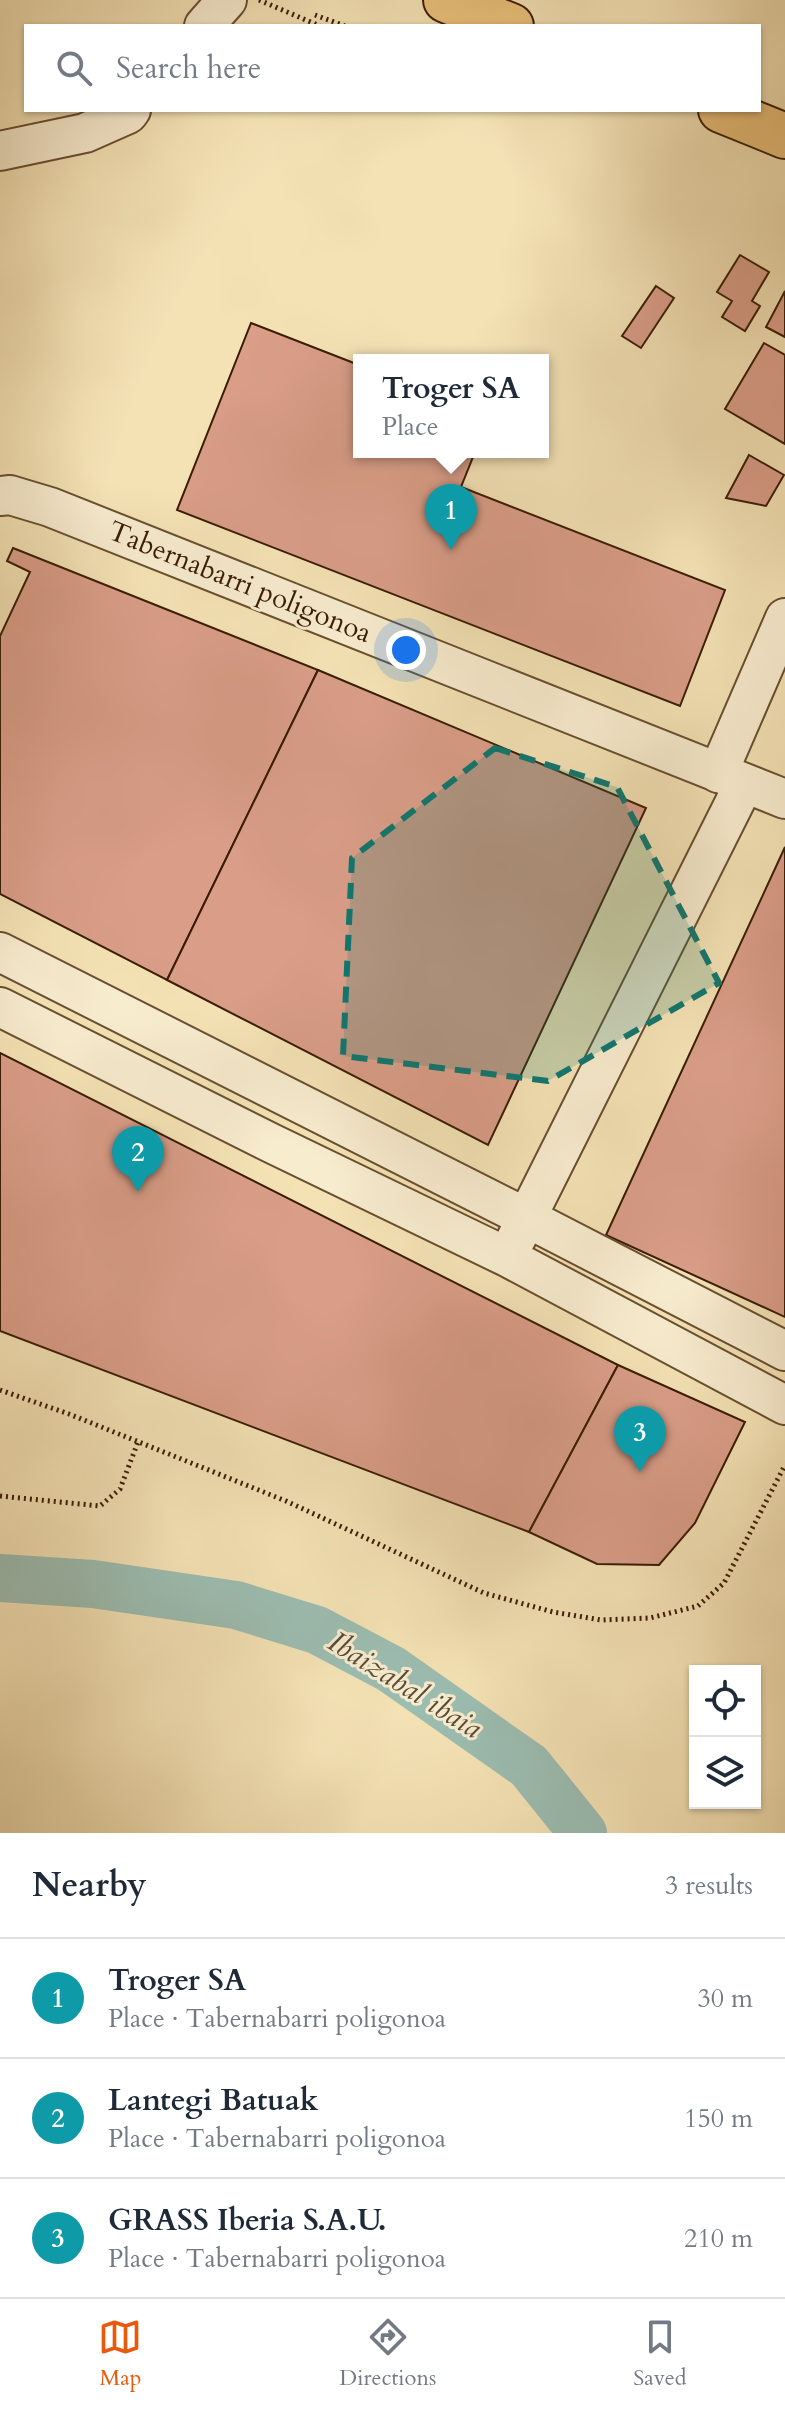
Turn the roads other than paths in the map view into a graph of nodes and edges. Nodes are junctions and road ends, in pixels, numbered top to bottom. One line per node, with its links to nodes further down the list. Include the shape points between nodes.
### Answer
1 (227, 0): 3 (street)
2 (448, 0): 4 (highway)
3 (206, 24)
4 (506, 24)
5 (130, 112): 8 (street, via 85,133)
6 (726, 112): 7 (highway)
7 (785, 136)
8 (0, 151)
9 (0, 496): 11 (street, Tabernabarri poligonoa, via 50,507)
10 (785, 618): 11 (street)
11 (731, 779): 12 (street, Tabernabarri poligonoa); 15 (street)
12 (785, 798)
13 (0, 952): 15 (street)
14 (0, 1007): 16 (street)
15 (527, 1218): 16 (street); 17 (street)
16 (507, 1257): 18 (street)
17 (785, 1351)
18 (785, 1405)

